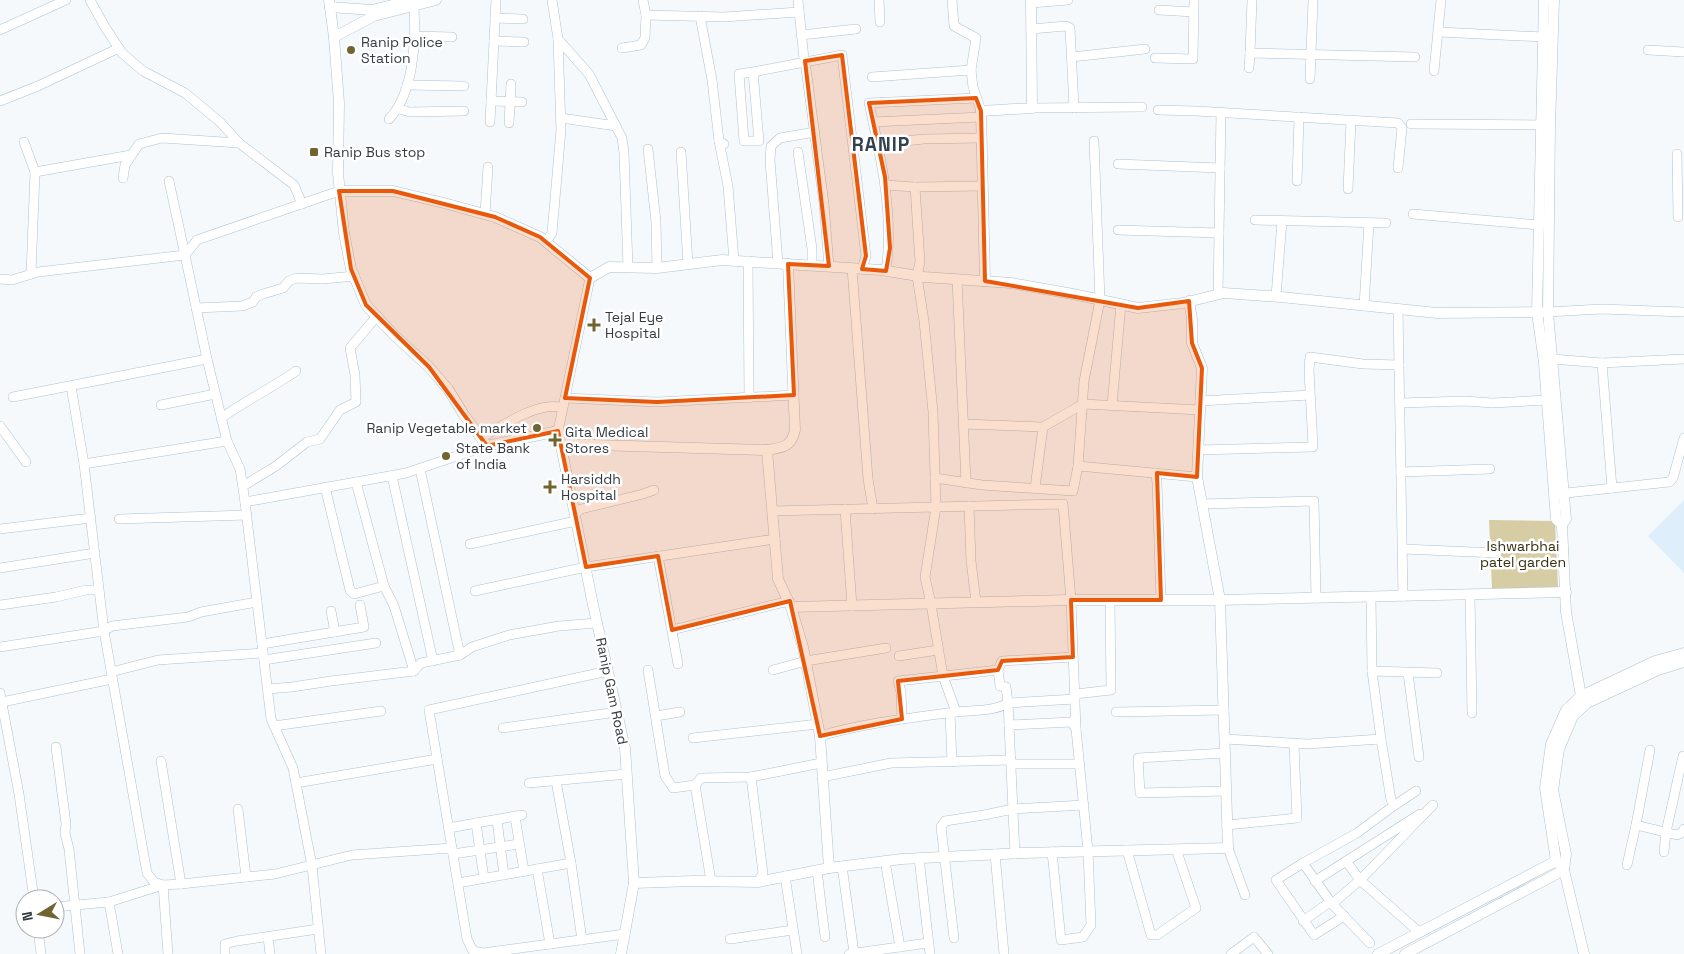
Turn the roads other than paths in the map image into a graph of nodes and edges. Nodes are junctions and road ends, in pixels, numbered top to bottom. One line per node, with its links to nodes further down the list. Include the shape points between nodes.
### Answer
1 (66, 0): 30 (street)
2 (90, 0): 40 (street)
3 (436, 0): 18 (street)
4 (496, 0): 25 (street)
5 (552, 0): 37 (street)
6 (643, 0): 23 (street)
7 (798, 0): 21 (street)
8 (879, 0): 27 (street)
9 (952, 0): 52 (street, via 954,26 976,38)
10 (1068, 0): 17 (street)
11 (1194, 0): 22 (street)
12 (1252, 0): 45 (street)
13 (1313, 0): 46 (street)
14 (1441, 0): 31 (street)
15 (1544, 0): 36 (street)
16 (1554, 0): 81 (street)
17 (1031, 1): 29 (street)
18 (414, 3): 19 (street, via 372,10); 33 (street); 34 (street, via 374,16)
19 (329, 4): 34 (street)
20 (1159, 10): 22 (street)
21 (799, 12): 24 (street); 32 (street)
22 (1194, 12): 49 (street, via 1193,59)
23 (646, 15): 24 (street); 41 (street, via 645,38 641,45)
24 (700, 16): 121 (street, via 722,142)
25 (495, 18): 26 (street); 38 (street)
26 (523, 19)
27 (880, 22)
28 (856, 29): 32 (street)
29 (1031, 29): 47 (street, via 1070,28); 66 (street)
30 (0, 30)
31 (1438, 32): 36 (street); 53 (street)
32 (801, 35): 50 (street)
33 (416, 36): 35 (street); 58 (street)
34 (334, 37): 107 (street)
35 (452, 37)
36 (1543, 37): 81 (street)
37 (558, 39): 74 (street); 82 (street, via 589,74)
38 (494, 41): 39 (street); 62 (street)
39 (524, 42)
40 (119, 48): 61 (street); 87 (street, via 143,71 185,93 220,122)
41 (622, 48)
42 (1145, 49): 47 (street)
43 (1648, 50): 44 (street)
44 (1684, 52)
45 (1250, 53): 46 (street); 51 (street)
46 (1311, 54): 48 (street); 56 (street)
47 (1072, 57): 67 (street)
48 (1415, 57)
49 (1155, 58)
50 (804, 60): 54 (street); 83 (street); 129 (street, via 842,55 866,256)
51 (1249, 68)
52 (971, 70): 55 (street); 60 (street)
53 (1434, 71)
54 (753, 72): 54 (street, via 739,74 744,141 759,141)
55 (872, 77)
56 (1310, 79)
57 (511, 84): 63 (street)
58 (407, 85): 59 (street); 68 (street)
59 (464, 86)
60 (976, 98): 72 (street); 78 (street, via 868,103)
61 (0, 101)
62 (491, 101): 63 (street); 77 (street)
63 (510, 102): 64 (street); 79 (street)
64 (522, 102)
65 (1142, 107): 67 (street)
66 (1032, 108): 67 (street); 72 (street)
67 (1074, 108)
68 (398, 109): 70 (street, via 410,112); 75 (street)
69 (1158, 110): 71 (street)
70 (464, 111)
71 (1221, 112): 73 (street); 96 (street)
72 (981, 114): 78 (street); 84 (street)
73 (1299, 117): 76 (street); 101 (street)
74 (561, 118): 82 (street); 119 (street, via 552,233)
75 (389, 119)
76 (1351, 121): 97 (street, via 1401,125); 106 (street)
77 (490, 122)
78 (873, 122): 88 (street)
79 (509, 123)
80 (1411, 124): 81 (street)
81 (1545, 125): 116 (street); 147 (street)
82 (616, 126): 127 (street, via 624,153)
83 (815, 132): 123 (street, via 780,138 771,146); 126 (street)
84 (981, 138): 88 (street); 103 (street)
85 (1094, 141): 140 (street)
86 (24, 142): 98 (street)
87 (239, 143): 93 (street, via 162,138 139,144); 108 (street, via 294,185)
88 (878, 144): 102 (street)
89 (648, 149): 128 (street)
90 (680, 152): 124 (street)
91 (798, 152): 125 (street)
92 (1678, 154): 104 (street)
93 (132, 155): 98 (street); 99 (street, via 125,165)
94 (1118, 164): 96 (street)
95 (488, 166): 109 (street)
96 (1220, 168): 118 (street)
97 (1398, 168)
98 (35, 172): 131 (street)
99 (123, 178)
100 (169, 181): 120 (street)
101 (1297, 181)
102 (885, 185): 105 (street); 130 (street, via 890,248)
103 (983, 186): 105 (street); 137 (street)
104 (1681, 186): 111 (street)
105 (914, 187): 133 (street, via 920,262)
106 (1348, 189)
107 (340, 191): 108 (street); 109 (street, via 393,192); 132 (street, via 344,232)
108 (302, 204): 120 (street, via 197,240)
109 (485, 214): 119 (street)
110 (1413, 214): 116 (street)
111 (1678, 217)
112 (1255, 220): 113 (street)
113 (1282, 221): 114 (street); 139 (street)
114 (1369, 223): 115 (street); 143 (street)
115 (1386, 223)
116 (1539, 225): 146 (street)
117 (1118, 230): 118 (street)
118 (1219, 233): 138 (street)
119 (546, 242): 134 (street)
120 (185, 255): 131 (street); 144 (street)
121 (734, 261): 122 (street); 124 (street)
122 (748, 261): 123 (street); 161 (street)
123 (783, 263): 125 (street); 158 (street)
124 (688, 264): 128 (street)
125 (812, 265): 126 (street)
126 (829, 266): 129 (street)
127 (628, 267): 128 (street); 134 (street, via 609,267)
128 (657, 268)
129 (857, 268): 130 (street); 205 (street, via 868,479)
130 (886, 271): 133 (street)
131 (31, 274): 135 (street, via 12,280)
132 (354, 276): 144 (street, via 296,278 283,288 256,297 253,302 242,306); 149 (street, via 366,304)
133 (917, 276): 136 (street); 189 (street, via 934,412)
134 (590, 278): 163 (street)
135 (0, 279)
136 (957, 279): 137 (street); 170 (street)
137 (985, 281): 140 (street)
138 (1218, 294): 139 (street); 141 (street)
139 (1276, 296): 143 (street)
140 (1100, 300): 142 (street); 165 (street, via 1084,381)
141 (1189, 301): 142 (street, via 1138,308); 168 (street, via 1192,343 1202,368)
142 (1121, 304): 166 (street)
143 (1364, 306): 145 (street)
144 (196, 308): 150 (street)
145 (1398, 309): 146 (street, via 1437,313); 154 (street)
146 (1537, 312): 147 (street); 162 (street)
147 (1548, 312): 148 (street, via 1602,309); 151 (street)
148 (1684, 312)
149 (377, 316): 176 (street, via 448,389); 192 (street, via 350,348 356,402 340,410 320,439 307,442)
150 (206, 359): 156 (street); 157 (street)
151 (1552, 359): 153 (street); 198 (street)
152 (1684, 360): 153 (street)
153 (1602, 363): 195 (street)
154 (1399, 365): 159 (street, via 1310,357); 164 (street)
155 (296, 370): 169 (street)
156 (71, 386): 160 (street); 181 (street)
157 (215, 394): 167 (street); 169 (street)
158 (794, 395): 161 (street); 178 (street, via 793,440 786,446)
159 (1310, 395): 168 (street); 179 (street, via 1313,447)
160 (12, 397)
161 (749, 398): 163 (street)
162 (1547, 400): 164 (street); 198 (street)
163 (564, 402): 173 (street); 176 (street, via 512,420)
164 (1400, 403): 185 (street)
165 (1083, 404): 166 (street); 172 (street); 182 (street)
166 (1112, 405): 168 (street)
167 (161, 406)
168 (1200, 406): 179 (street)
169 (221, 418): 175 (street)
170 (963, 424): 172 (street); 191 (street)
171 (0, 426): 180 (street)
172 (1043, 428): 194 (street)
173 (558, 431): 176 (street); 177 (street, Ranip Gam Road)
174 (1684, 438): 195 (street, via 1670,482)
175 (227, 441): 181 (street); 192 (street, via 240,469)
176 (484, 442): 183 (street)
177 (561, 444): 178 (street); 209 (street, Ranip Gam Road)
178 (767, 450): 206 (street)
179 (1198, 450): 188 (street)
180 (26, 462)
181 (84, 464): 208 (street)
182 (1078, 466): 186 (street); 197 (street)
183 (420, 469): 187 (street); 250 (street)
184 (1490, 469): 185 (street)
185 (1401, 472): 214 (street)
186 (1156, 473): 188 (street); 230 (street)
187 (392, 476): 190 (street); 253 (street)
188 (1197, 477): 201 (street)
189 (935, 478): 191 (street); 203 (street)
190 (356, 482): 193 (street); 220 (street)
191 (966, 483): 194 (street)
192 (243, 486): 199 (street)
193 (325, 487): 199 (street); 220 (street, via 350,590 354,594)
194 (1035, 488): 197 (street)
195 (1612, 488): 198 (street)
196 (654, 490): 209 (street, via 581,509)
197 (1073, 490): 200 (street)
198 (1560, 494): 223 (street, via 1556,519 1562,525)
199 (245, 502): 207 (street)
200 (1064, 504): 202 (street); 228 (street)
201 (1202, 504): 227 (street, via 1314,500); 231 (street)
202 (969, 506): 203 (street); 233 (street)
203 (936, 507): 205 (street); 235 (street, via 924,577)
204 (845, 509): 205 (street); 206 (street); 238 (street)
205 (873, 509)
206 (772, 511): 212 (street)
207 (247, 515): 210 (street); 232 (street)
208 (90, 518): 211 (street); 215 (street)
209 (576, 518): 213 (street); 218 (street, Ranip Gam Road)
210 (120, 519)
211 (0, 529)
212 (775, 539): 217 (street); 234 (street, via 778,579)
213 (470, 544)
214 (1402, 549): 216 (street); 225 (street)
215 (95, 553): 219 (street); 221 (street)
216 (1497, 553)
217 (658, 556): 218 (street); 241 (street)
218 (586, 567): 222 (street); 240 (street, Ranip Gam Road)
219 (0, 568)
220 (384, 586): 260 (street, via 394,606)
221 (99, 590): 236 (street); 242 (street)
222 (475, 591)
223 (1566, 592): 224 (street); 270 (street, via 1566,612)
224 (1470, 595): 225 (street); 278 (street)
225 (1403, 596): 226 (street)
226 (1370, 597): 227 (street); 262 (street)
227 (1316, 598): 231 (street)
228 (1071, 600): 229 (street); 233 (street); 252 (street)
229 (1110, 600): 230 (street); 268 (street, via 1111,690)
230 (1161, 600): 231 (street)
231 (1220, 600): 272 (street)
232 (257, 602): 242 (street, via 188,617 112,626); 248 (street)
233 (976, 602): 235 (street)
234 (790, 604): 238 (street); 241 (street); 254 (street)
235 (931, 604): 238 (street); 247 (street)
236 (0, 605)
237 (360, 605): 243 (street, via 364,626)
238 (852, 606)
239 (330, 611): 243 (street)
240 (597, 623): 250 (street, via 509,635 472,647); 261 (street, Ranip Gam Road)
241 (672, 630): 256 (street)
242 (104, 631): 245 (street); 265 (street)
243 (335, 632): 248 (street)
244 (376, 643): 248 (street)
245 (0, 647)
246 (886, 648): 254 (street)
247 (938, 650): 251 (street); 266 (street)
248 (263, 652): 265 (street, via 158,660); 267 (street)
249 (1684, 653): 270 (street, via 1655,661)
250 (460, 655): 253 (street)
251 (899, 656)
252 (1073, 657): 259 (street, via 1002,661); 268 (street)
253 (433, 661): 260 (street, via 421,662)
254 (806, 661): 258 (street); 281 (street)
255 (1684, 662): 270 (street, via 1658,670 1587,703)
256 (678, 664)
257 (648, 670): 279 (street)
258 (773, 670)
259 (998, 670): 266 (street); 271 (street, via 1000,686 1006,687)
260 (414, 671): 267 (street)
261 (608, 671): 274 (street, Ranip Gam Road); 296 (street, via 429,710)
262 (1372, 671): 263 (street); 289 (street)
263 (1408, 673): 264 (street); 295 (street)
264 (1437, 673)
265 (112, 675): 269 (street); 360 (street, via 147,873 154,882)
266 (943, 676): 276 (street); 280 (street, via 898,681)
267 (268, 689): 283 (street)
268 (1075, 696): 271 (street); 285 (street)
269 (1, 697): 361 (street)
270 (1582, 701): 337 (street, via 1566,710 1551,744 1545,788); 347 (street, via 1559,749 1553,790 1566,854)
271 (1008, 703): 276 (street, via 1002,707); 282 (street)
272 (1224, 710): 277 (street); 288 (street)
273 (381, 711): 283 (street)
274 (617, 712): 284 (street); 302 (street, Ranip Gam Road)
275 (680, 712): 279 (street)
276 (953, 712): 280 (street); 298 (street)
277 (1116, 712)
278 (1472, 713)
279 (656, 716): 308 (street, via 665,776 673,788)
280 (902, 719): 286 (street, via 850,727)
281 (818, 724): 286 (street); 287 (street)
282 (1009, 725): 285 (street, via 1071,722); 299 (street)
283 (274, 726): 306 (street, via 293,768)
284 (503, 728)
285 (1076, 729): 301 (street)
286 (820, 736): 300 (street)
287 (694, 738)
288 (1225, 738): 290 (street); 293 (street)
289 (1381, 739): 290 (street); 311 (street)
290 (1294, 744): 317 (street, via 1297,818)
291 (56, 747): 365 (street)
292 (1650, 750): 318 (street)
293 (1225, 753): 309 (street); 309 (street, via 1138,758 1140,793)
294 (1683, 756): 321 (street)
295 (1419, 757)
296 (437, 759): 306 (street); 319 (street)
297 (161, 761): 359 (street)
298 (952, 762): 299 (street); 304 (street, via 891,763)
299 (1011, 762): 301 (street); 314 (street)
300 (821, 763): 303 (street); 304 (street)
301 (1080, 764): 312 (street)
302 (627, 774): 305 (street); 355 (street, Ranip Gam Road)
303 (751, 777): 308 (street, via 701,778); 356 (street, via 763,873)
304 (822, 777): 344 (street)
305 (556, 781): 307 (street); 339 (street)
306 (296, 783): 342 (street)
307 (529, 783)
308 (695, 785): 354 (street)
309 (1226, 791): 317 (street)
310 (1416, 791): 340 (street, via 1357,833)
311 (1391, 800)
312 (1084, 805): 314 (street); 329 (street)
313 (238, 809): 351 (street)
314 (1013, 809): 333 (street); 334 (street, via 945,821 941,827)
315 (497, 820): 316 (street); 322 (street, via 518,816); 323 (street)
316 (476, 823): 319 (street); 326 (street)
317 (1227, 825): 324 (street)
318 (1636, 825): 321 (street); 341 (street)
319 (449, 828): 328 (street)
320 (1684, 829): 321 (street, via 1677,835)
321 (1666, 832): 331 (street)
322 (519, 844): 323 (street); 348 (street)
323 (500, 847): 326 (street); 349 (street)
324 (1228, 848): 325 (street); 362 (street)
325 (1176, 849): 327 (street); 327 (street, via 1196,908 1157,936 1151,935)
326 (479, 850): 328 (street); 352 (street)
327 (1127, 850): 329 (street)
328 (452, 851): 342 (street, via 352,855); 358 (street)
329 (1088, 851): 330 (street); 330 (street, via 1091,925 1083,937 1061,940)
330 (1052, 852): 333 (street)
331 (1664, 852)
332 (995, 854): 333 (street); 334 (street); 395 (street)
333 (1015, 854)
334 (944, 857): 335 (street); 375 (street)
335 (919, 858): 336 (street); 379 (street)
336 (885, 861): 343 (street); 382 (street)
337 (1556, 861): 347 (street); 371 (street)
338 (1346, 862): 353 (street); 353 (street, via 1433,805); 357 (street)
339 (571, 863): 345 (street); 378 (street)
340 (1303, 863): 357 (street); 368 (street, via 1276,880)
341 (1627, 865)
342 (312, 866): 351 (street); 369 (street)
343 (842, 866): 344 (street); 383 (street)
344 (829, 868): 346 (street)
345 (536, 869): 348 (street); 381 (street)
346 (817, 870): 350 (street); 374 (street)
347 (1564, 870): 399 (street); 400 (street)
348 (524, 871): 349 (street)
349 (504, 875): 352 (street)
350 (786, 876): 356 (street); 370 (street)
351 (246, 877): 359 (street)
352 (484, 878): 358 (street)
353 (1360, 880): 364 (street); 371 (street)
354 (711, 881): 355 (street); 356 (street)
355 (634, 882): 372 (street, Ranip Gam Road)
356 (758, 882)
357 (1315, 882): 364 (street)
358 (458, 883): 381 (street, via 467,938 473,951 483,953)
359 (181, 884): 360 (street)
360 (163, 885): 363 (street); 387 (street)
361 (33, 889)
362 (1245, 895)
363 (109, 902): 365 (street); 386 (street)
364 (1331, 903): 367 (street); 368 (street)
365 (75, 905): 366 (street); 385 (street)
366 (65, 906)
367 (1344, 916): 368 (street, via 1314,935); 380 (street)
368 (1303, 920)
369 (318, 929): 373 (street); 390 (street)
370 (793, 930): 377 (street); 392 (street)
371 (1419, 932): 398 (street)
372 (625, 934): 378 (street); 391 (street, Ranip Gam Road)
373 (268, 937): 388 (street, via 225,944); 389 (street)
374 (825, 937)
375 (954, 938)
376 (39, 939): 384 (street)
377 (730, 939)
378 (582, 940): 381 (street)
379 (928, 943): 382 (street); 394 (street)
380 (1370, 943)
381 (550, 944)
382 (900, 947): 383 (street)
383 (854, 953): 393 (street)
384 (41, 954)
385 (80, 954)
386 (118, 954)
387 (168, 954)
388 (225, 954)
389 (270, 954)
390 (321, 954)
391 (621, 954)
392 (797, 954)
393 (849, 954)
394 (930, 954)
395 (1004, 954)
396 (1231, 954): 397 (street, via 1254,937)
397 (1268, 954)
398 (1378, 954)
399 (1405, 954)
400 (1584, 954)

